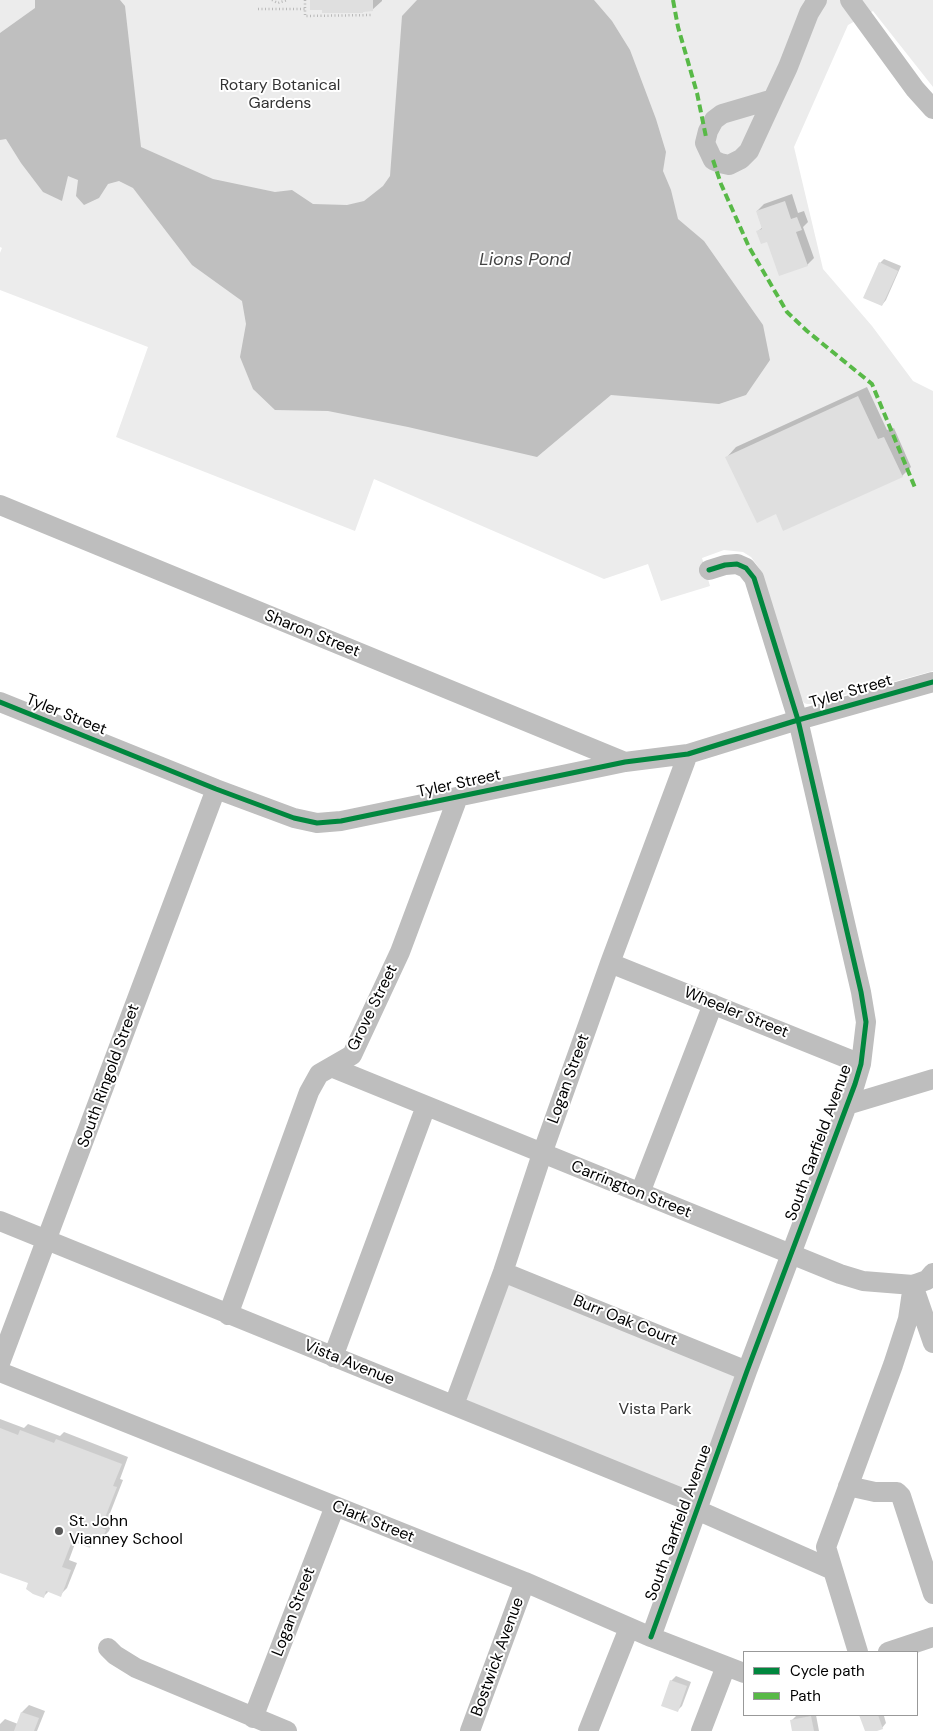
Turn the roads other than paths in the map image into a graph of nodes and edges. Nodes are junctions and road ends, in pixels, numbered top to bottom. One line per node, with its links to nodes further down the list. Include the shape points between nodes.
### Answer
1 (817, 0): 3 (street)
2 (850, 0): 4 (street)
3 (773, 99): 3 (street, via 722,114 714,120 705,143 713,160 730,165 749,151)
4 (933, 109)
5 (0, 506): 11 (street, Sharon Street)
6 (709, 570): 9 (street, South Garfield Avenue, via 738,564 754,578)
7 (933, 682): 9 (street, Tyler Street)
8 (0, 702): 12 (street, Tyler Street)
9 (798, 720): 10 (street, Tyler Street); 16 (street, South Garfield Avenue, via 861,992 866,1022)
10 (688, 754): 11 (street, Tyler Street); 14 (street, Logan Street)
11 (625, 762): 13 (street, Tyler Street)
12 (216, 789): 13 (street, Tyler Street, via 294,818 317,823); 24 (street, South Ringold Street)
13 (458, 797): 17 (street, Grove Street, via 400,952 352,1055)
14 (610, 963): 15 (street, Wheeler Street); 21 (street, Logan Street)
15 (712, 1004): 16 (street, Wheeler Street); 22 (street)
16 (861, 1064): 19 (street, South Garfield Avenue)
17 (330, 1068): 20 (street, Carrington Street); 29 (street, Grove Street, via 319,1074 309,1092)
18 (933, 1079): 19 (street)
19 (847, 1105): 25 (street, South Garfield Avenue)
20 (426, 1106): 21 (street, Carrington Street); 31 (street)
21 (542, 1154): 22 (street, Carrington Street); 26 (street, Logan Street)
22 (640, 1193): 25 (street, Carrington Street)
23 (0, 1221): 24 (street, Vista Avenue)
24 (47, 1240): 29 (street, Vista Avenue); 32 (street, South Ringold Street)
25 (791, 1255): 28 (street, Carrington Street, via 863,1281); 33 (street, South Garfield Avenue)
26 (503, 1272): 33 (street, Burr Oak Court); 35 (street, Logan Street)
27 (933, 1273): 28 (street, via 927,1280)
28 (913, 1285): 30 (street); 36 (street, via 908,1319)
29 (228, 1314): 31 (street, Vista Avenue)
30 (933, 1343)
31 (333, 1357): 35 (street, Vista Avenue)
32 (0, 1363)
33 (748, 1371): 38 (street, South Garfield Avenue)
34 (0, 1372): 37 (street, Clark Street)
35 (454, 1406): 38 (street, Vista Avenue)
36 (848, 1486): 39 (street, via 826,1547); 41 (street, via 875,1492 897,1492 901,1496)
37 (334, 1506): 40 (street, Clark Street); 49 (street, Logan Street)
38 (698, 1508): 39 (street, Vista Avenue); 43 (street, South Garfield Avenue)
39 (832, 1570): 46 (street)
40 (525, 1582): 42 (street, Clark Street); 51 (street, Bostwick Avenue)
41 (933, 1594)
42 (630, 1628): 43 (street, Clark Street); 52 (street)
43 (651, 1637): 48 (street, Clark Street)
44 (933, 1637): 47 (street)
45 (108, 1648): 49 (street, via 136,1668)
46 (858, 1651)
47 (891, 1651)
48 (735, 1670): 53 (street)
49 (253, 1718): 50 (street)
50 (287, 1731)
51 (470, 1731)
52 (588, 1731)
53 (701, 1731)

